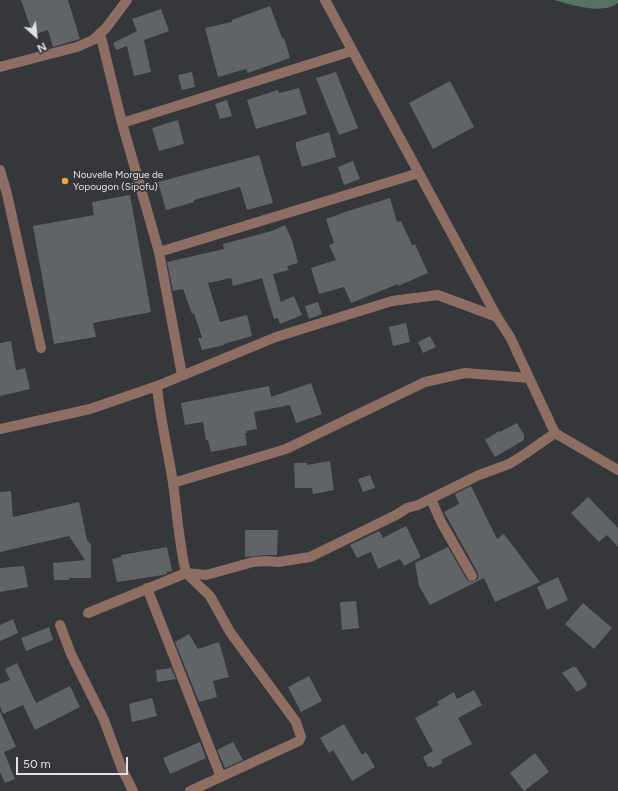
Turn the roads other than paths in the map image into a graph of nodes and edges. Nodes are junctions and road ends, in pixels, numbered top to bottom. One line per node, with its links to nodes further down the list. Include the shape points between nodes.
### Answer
1 (127, 0): 3 (street)
2 (326, 0): 4 (street)
3 (100, 33): 5 (street, via 93,40 77,46); 6 (street)
4 (352, 51): 6 (street); 8 (street)
5 (0, 67)
6 (122, 123): 9 (street)
7 (0, 170): 11 (street)
8 (419, 173): 9 (street); 10 (street)
9 (159, 252): 12 (street)
10 (497, 317): 12 (street, via 438,295 392,301 276,338); 13 (street, via 510,337)
11 (41, 348)
12 (182, 375): 14 (street)
13 (529, 378): 16 (street); 18 (street, via 465,373 425,382 286,449)
14 (157, 386): 15 (street, via 90,409); 18 (street)
15 (0, 429)
16 (555, 433): 17 (street); 19 (street, via 509,464 479,475)
17 (618, 470)
18 (173, 483): 20 (street)
19 (431, 499): 20 (street, via 407,508 310,557 278,562 253,562 206,575); 21 (street)
20 (186, 573): 22 (street); 25 (street, via 210,596 230,632 296,722 301,737 299,741)
21 (472, 576)
22 (147, 588): 23 (street); 25 (street)
23 (88, 613)
24 (60, 625): 26 (street, via 71,654 104,720)
25 (222, 777): 27 (street)
26 (133, 791)
27 (190, 791)

